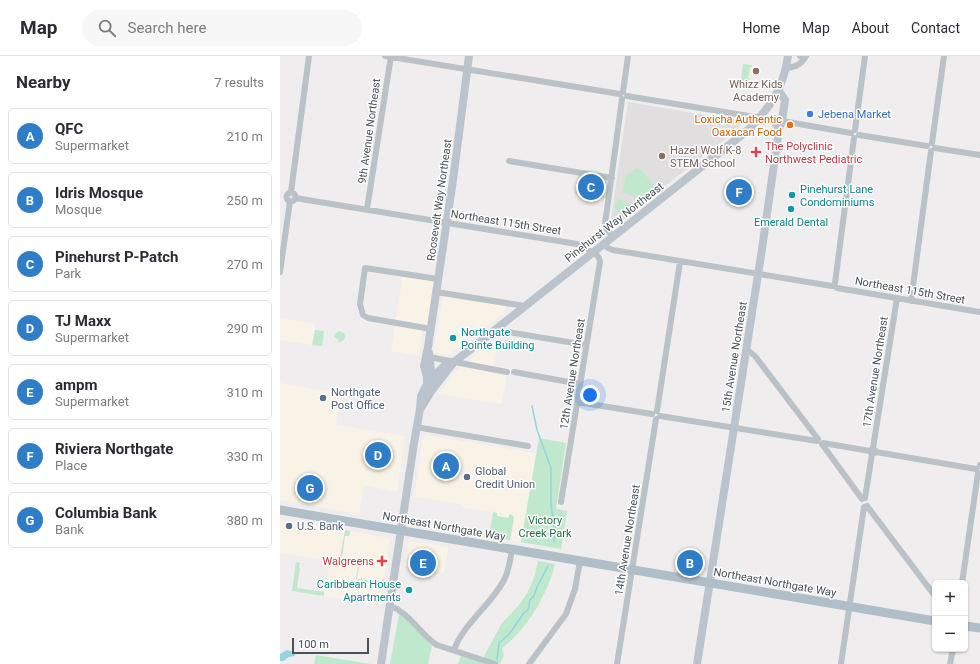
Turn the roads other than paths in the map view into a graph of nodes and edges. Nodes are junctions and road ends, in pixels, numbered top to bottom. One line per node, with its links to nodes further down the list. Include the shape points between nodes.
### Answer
1 (309, 56): 20 (street)
2 (389, 56): 10 (street); 21 (street, 9th Avenue Northeast)
3 (470, 56): 10 (street, Roosevelt Way Northeast)
4 (628, 56): 12 (street)
5 (788, 56): 9 (street)
6 (806, 56): 9 (street, via 796,66)
7 (865, 56): 15 (street)
8 (944, 56): 16 (street)
9 (786, 68): 11 (street)
10 (468, 69): 12 (street); 22 (street, Roosevelt Way Northeast)
11 (779, 91): 13 (street, Pinehurst Way Northeast); 14 (street, 15th Avenue Northeast, via 785,100)
12 (623, 95): 13 (street); 19 (street)
13 (761, 118): 14 (street); 23 (street, Pinehurst Way Northeast)
14 (780, 125): 15 (street); 28 (street, 15th Avenue Northeast)
15 (855, 134): 16 (street); 30 (street)
16 (931, 147): 17 (street); 33 (street)
17 (980, 155)
18 (509, 161): 19 (street)
19 (612, 178): 23 (street, via 605,227)
20 (288, 196): 21 (street, Northeast 115th Street); 27 (street)
21 (367, 209): 22 (street, Northeast 115th Street)
22 (447, 223): 25 (street, Northeast 115th Street, via 583,245); 29 (street, Roosevelt Way Northeast)
23 (613, 237): 24 (street, Pinehurst Way Northeast)
24 (604, 244): 25 (street, Pinehurst Way Northeast); 26 (street, Northeast 115th Street, via 611,250)
25 (593, 252): 34 (street, Pinehurst Way Northeast); 38 (street, 12th Avenue Northeast, via 600,262)
26 (680, 262): 28 (street, Northeast 115th Street); 46 (street, 14th Avenue Northeast)
27 (280, 272)
28 (758, 275): 30 (street, Northeast 115th Street); 40 (street, 15th Avenue Northeast)
29 (438, 279): 31 (street, Roosevelt Way Northeast); 36 (street, via 365,268 360,304 366,317)
30 (834, 286): 32 (street, Northeast 115th Street)
31 (436, 292): 34 (street); 36 (street, Roosevelt Way Northeast)
32 (897, 298): 33 (street, Northeast 115th Street); 51 (street, 17th Avenue Northeast)
33 (911, 301): 35 (street, Northeast 115th Street)
34 (525, 306): 37 (street, Pinehurst Way Northeast)
35 (980, 312)
36 (431, 329): 39 (street, Roosevelt Way Northeast)
37 (496, 330): 38 (street); 42 (street, Pinehurst Way Northeast)
38 (586, 345): 44 (street, 12th Avenue Northeast)
39 (428, 347): 41 (street, Roosevelt Way Northeast); 43 (street, Roosevelt Way Northeast, via 424,362)
40 (746, 349): 48 (street, 15th Avenue Northeast); 49 (street, via 755,356)
41 (429, 357): 42 (street); 43 (street, Roosevelt Way Northeast)
42 (454, 362): 43 (street, Pinehurst Way Northeast, via 450,369); 43 (street, Pinehurst Way Northeast, via 444,366); 44 (street)
43 (431, 384): 47 (street, via 420,409)
44 (580, 384): 45 (street, 12th Avenue Northeast)
45 (577, 402): 46 (street); 54 (street, 12th Avenue Northeast)
46 (656, 415): 48 (street); 60 (street, 14th Avenue Northeast)
47 (416, 427): 50 (street); 57 (street)
48 (734, 429): 49 (street); 62 (street, 15th Avenue Northeast)
49 (820, 442): 51 (street); 53 (street)
50 (528, 446)
51 (873, 451): 52 (street); 53 (street, 17th Avenue Northeast)
52 (979, 468): 61 (street)
53 (863, 498): 55 (street, via 868,501)
54 (561, 502)
55 (866, 507): 63 (street); 65 (street)
56 (280, 510): 57 (main road, Northeast Northgate Way)
57 (401, 530): 58 (main road, Northeast Northgate Way); 64 (street)
58 (512, 550): 59 (main road, Northeast Northgate Way); 69 (street, via 503,582 459,638)
59 (580, 562): 60 (main road, Northeast Northgate Way); 73 (street, via 575,589 566,614)
60 (632, 570): 62 (main road, Northeast Northgate Way); 74 (street, 14th Avenue Northeast)
61 (962, 580)
62 (710, 583): 65 (main road, Northeast Northgate Way); 75 (street, 15th Avenue Northeast)
63 (932, 592)
64 (390, 605): 69 (street, via 407,615 433,643); 71 (street)
65 (849, 606): 66 (main road, Northeast Northgate Way); 76 (street)
66 (932, 620)
67 (968, 626): 68 (main road)
68 (980, 628)
69 (454, 650): 72 (street)
70 (952, 652): 77 (street)
71 (381, 664)
72 (495, 664)
73 (529, 664)
74 (617, 664)
75 (697, 664)
76 (841, 664)
77 (950, 664)

